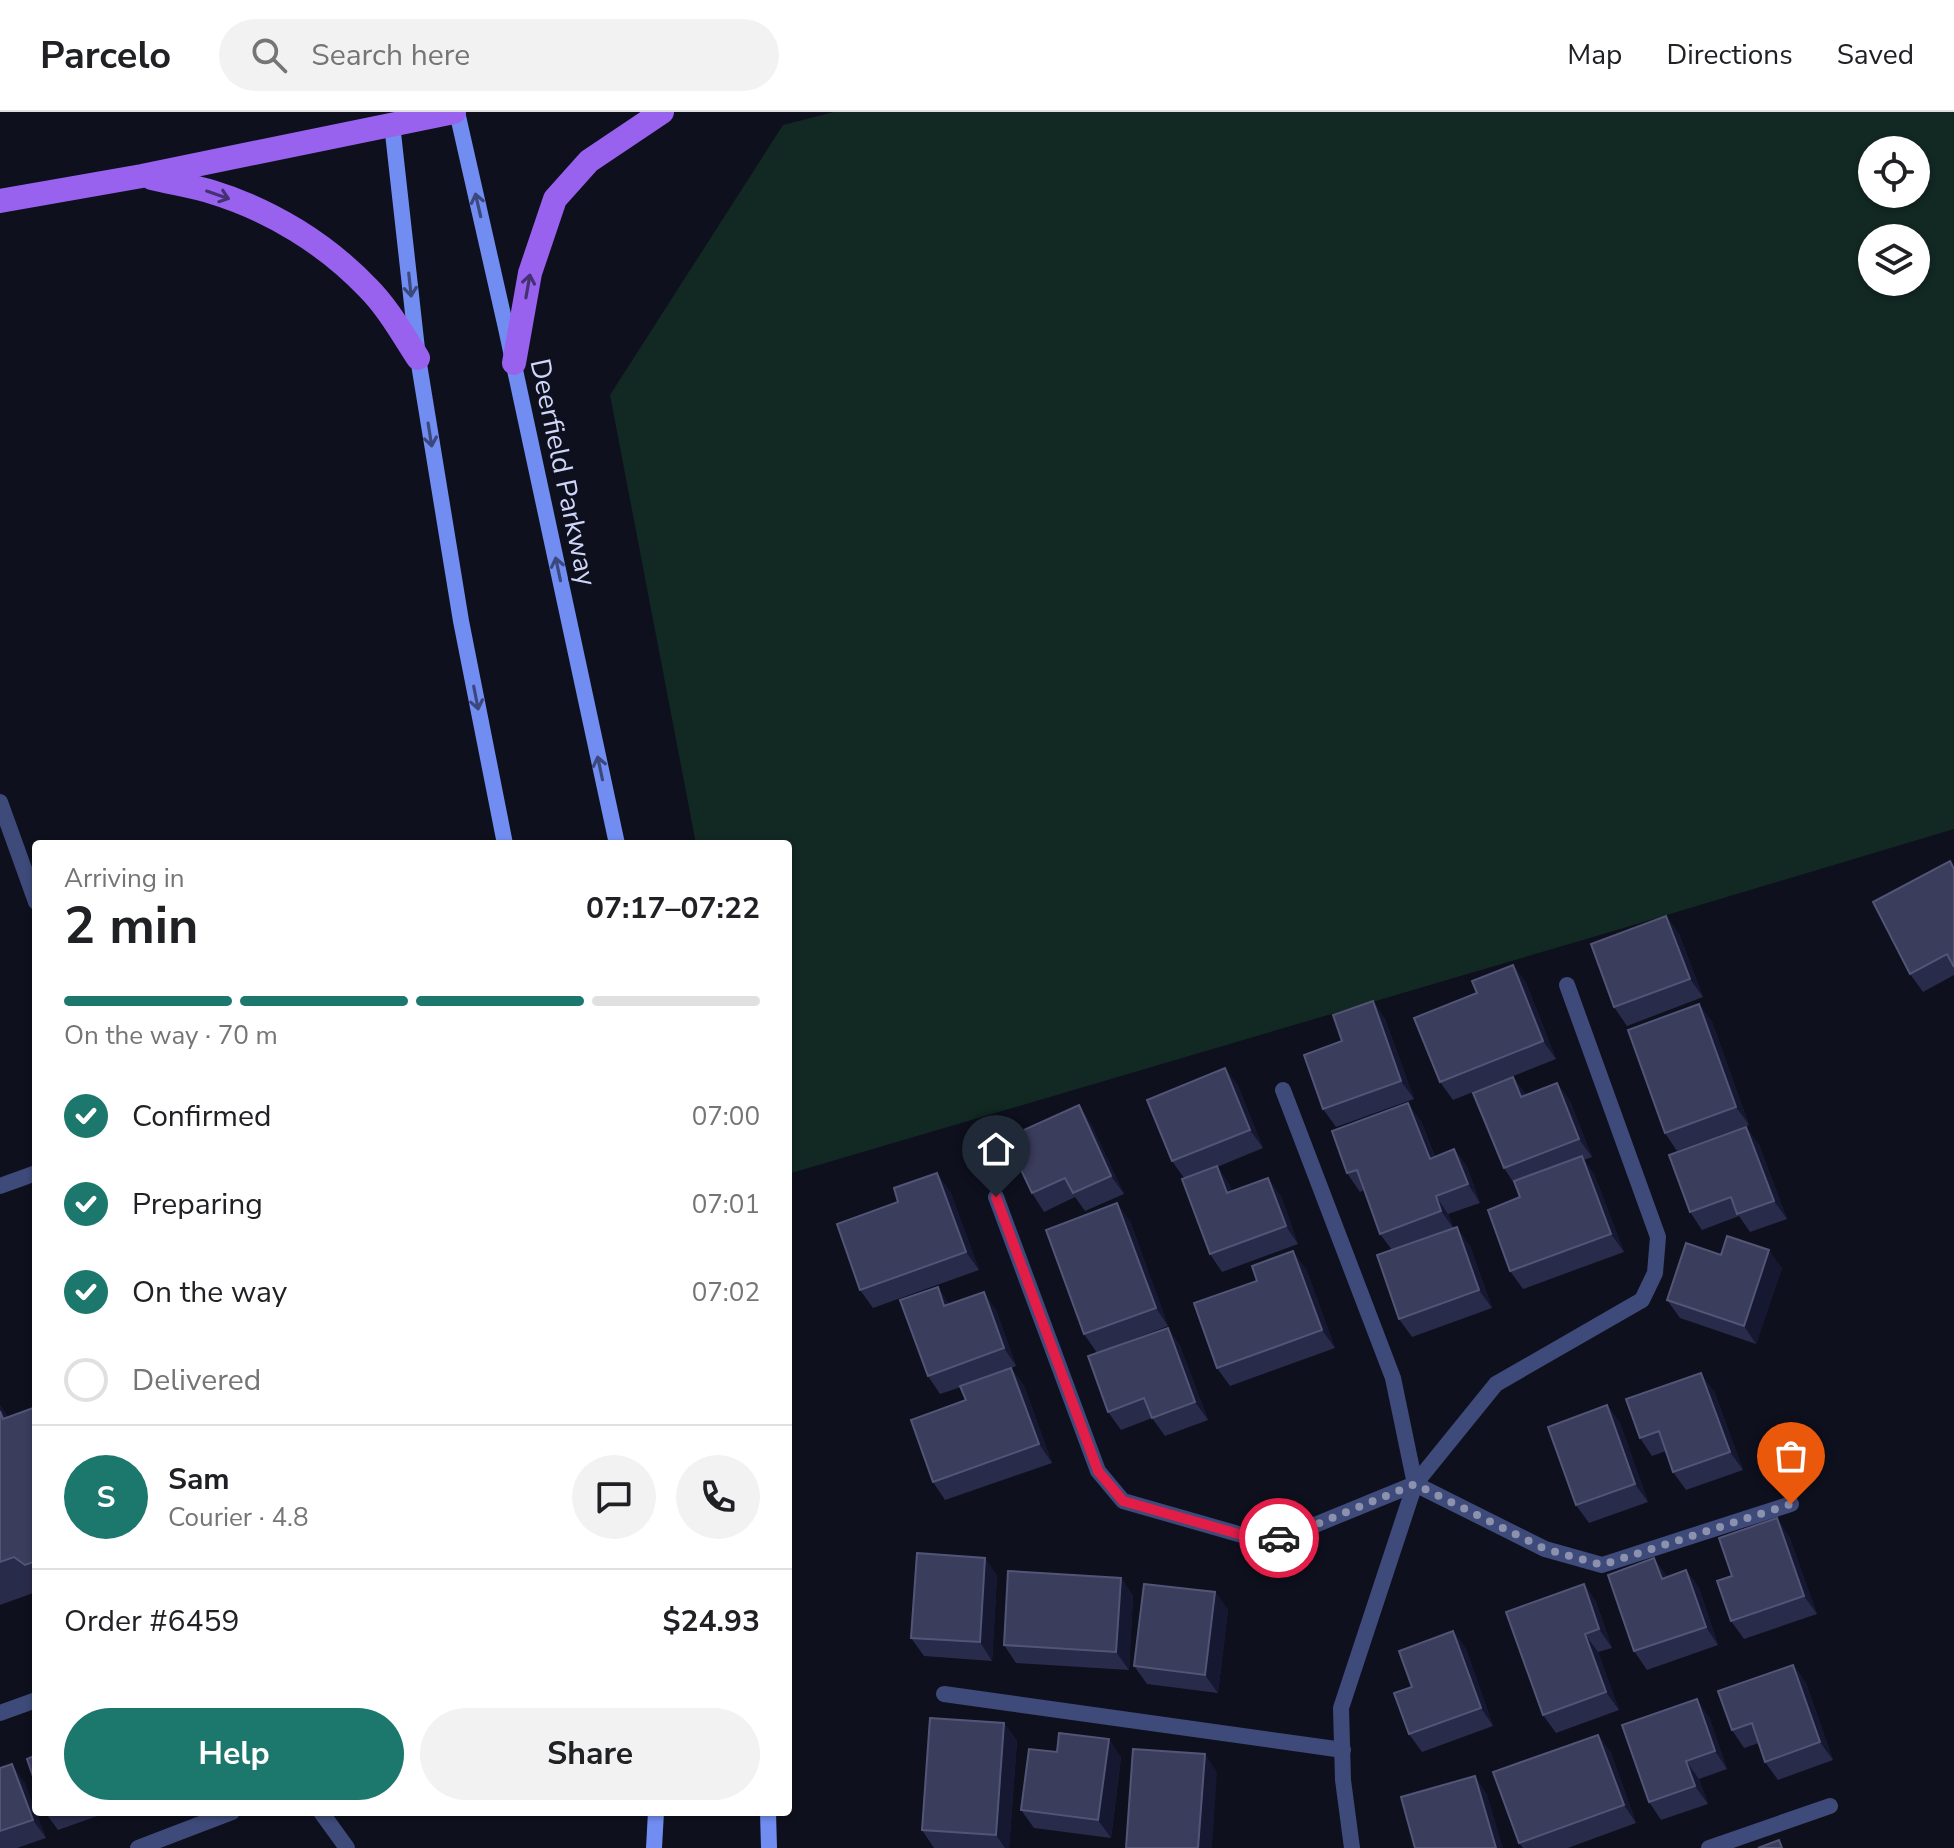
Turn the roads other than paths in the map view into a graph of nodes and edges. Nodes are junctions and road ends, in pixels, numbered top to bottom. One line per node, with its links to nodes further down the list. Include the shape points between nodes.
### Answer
1 (456, 112): 3 (main road); 7 (main road, Deerfield Parkway, one-way to 1)
2 (662, 112): 7 (main road, one-way to 2, via 530,273 555,199 589,161)
3 (392, 118): 4 (main road); 6 (main road, one-way to 6)
4 (142, 176): 5 (main road); 6 (main road, one-way to 6, via 213,192 306,236 370,289)
5 (0, 201)
6 (418, 358): 9 (main road, one-way to 9)
7 (514, 363): 10 (main road, Deerfield Parkway, one-way to 7)
8 (0, 802): 11 (street)
9 (504, 840)
10 (616, 840)
11 (32, 891)
12 (1567, 985): 17 (street, via 1658,1237 1655,1273 1642,1300 1496,1384)
13 (1283, 1090): 17 (street, via 1393,1378)
14 (32, 1174): 15 (street)
15 (0, 1186)
16 (996, 1197): 17 (street, via 1098,1471 1123,1501 1249,1537 1283,1538)
17 (1415, 1484): 18 (street, via 1545,1549 1602,1565); 22 (street, via 1341,1708)
18 (1791, 1504)
19 (944, 1694): 22 (street)
20 (32, 1701): 21 (street)
21 (0, 1713)
22 (1343, 1750): 32 (street)
23 (1830, 1806): 33 (street)
24 (222, 1816): 28 (street)
25 (324, 1816): 29 (street)
26 (656, 1816): 30 (main road)
27 (768, 1816): 31 (main road)
28 (138, 1848)
29 (347, 1848)
30 (654, 1848)
31 (769, 1848)
32 (1352, 1848)
33 (1709, 1848)

